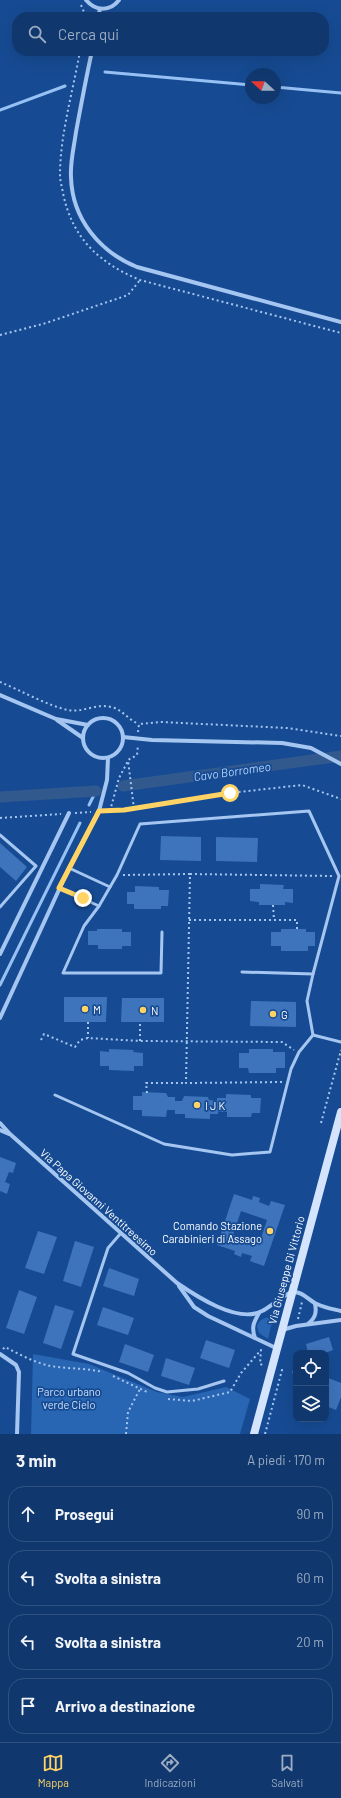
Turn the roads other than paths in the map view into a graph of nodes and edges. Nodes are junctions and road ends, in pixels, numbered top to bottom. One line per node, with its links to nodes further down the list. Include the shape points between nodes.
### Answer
1 (86, 0): 3 (street)
2 (119, 0): 3 (street, via 113,6)
3 (100, 9): 4 (street)
4 (99, 12)
5 (91, 56): 6 (street, via 70,178 80,217 95,239 107,251 137,267)
6 (341, 322)
7 (0, 695): 8 (street)
8 (56, 718): 9 (street); 11 (street)
9 (88, 725): 10 (street, via 100,719 113,721 118,725); 11 (street)
10 (123, 737): 12 (street, via 119,750); 13 (street, via 282,743 311,748)
11 (83, 738): 12 (street, via 90,754)
12 (108, 758): 16 (street, via 107,780 99,811)
13 (341, 764)
14 (69, 813): 22 (street)
15 (0, 835): 20 (lane, via 36,866)
16 (69, 868): 17 (lane); 18 (street)
17 (110, 887): 19 (lane); 24 (lane, via 140,824 309,811 339,876)
18 (59, 888): 19 (lane); 25 (street)
19 (99, 906): 21 (lane, via 84,926 63,973 161,973)
20 (0, 907)
21 (162, 932)
22 (0, 954)
23 (242, 972): 24 (lane)
24 (313, 974): 26 (lane, via 307,1001)
25 (0, 1018)
26 (313, 1035): 27 (lane); 28 (lane, via 299,1052 291,1069 270,1152 232,1155 164,1144)
27 (341, 1042)
28 (55, 1095)
29 (341, 1112): 31 (main road, Via Giuseppe Di Vittorio)
30 (0, 1123): 33 (street, Via Papa Giovanni Ventitreesimo)
31 (339, 1127): 36 (main road, Via Giuseppe Di Vittorio)
32 (0, 1130): 33 (street, Via Papa Giovanni Ventitreesimo)
33 (10, 1134): 34 (street, Via Papa Giovanni Ventitreesimo)
34 (121, 1233): 35 (street, Via Papa Giovanni Ventitreesimo); 47 (lane, via 108,1248 73,1354 128,1373 167,1392 198,1389)
35 (177, 1283): 39 (street, Via Papa Giovanni Ventitreesimo, via 197,1297 234,1313); 43 (street, Via Papa Giovanni Ventitreesimo, via 194,1307)
36 (291, 1292): 37 (street, via 304,1295); 39 (street); 42 (main road, Via Giuseppe Di Vittorio)
37 (315, 1304): 38 (street); 41 (street, via 316,1314)
38 (341, 1310)
39 (259, 1313): 43 (street, via 252,1328)
40 (341, 1320): 41 (street)
41 (308, 1324): 42 (street)
42 (280, 1331): 44 (main road, Via Giuseppe Di Vittorio)
43 (255, 1338): 44 (street, Via Papa Giovanni Ventitreesimo)
44 (276, 1348): 49 (main road, Via Giuseppe Di Vittorio)
45 (0, 1351): 46 (street)
46 (0, 1354): 48 (street, via 16,1365 19,1372)
47 (224, 1382)
48 (17, 1434)
49 (254, 1434)

